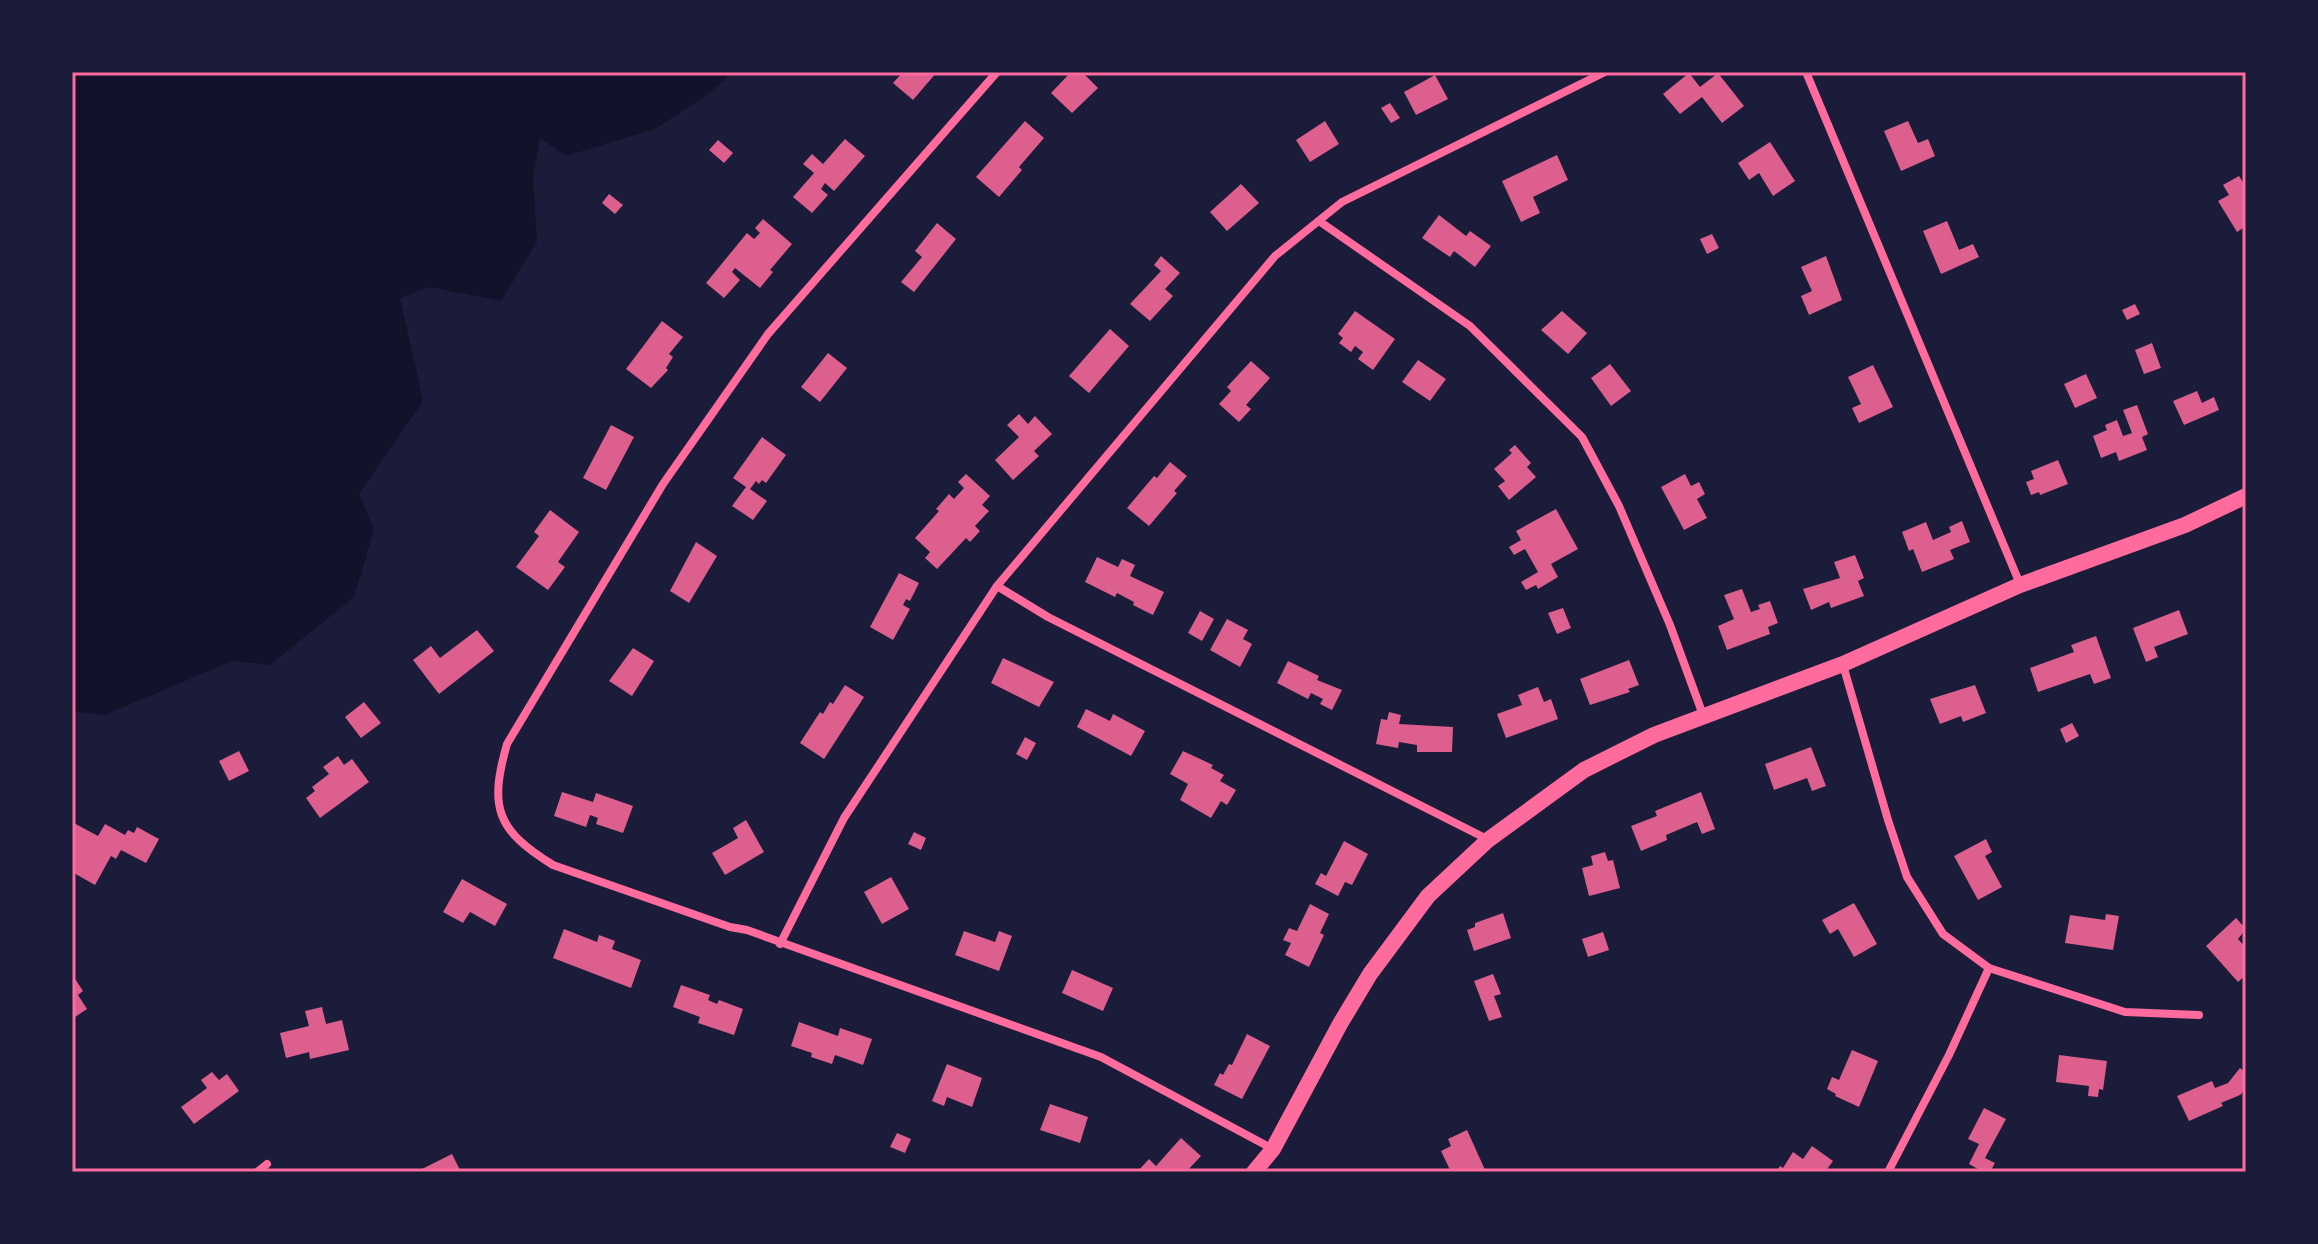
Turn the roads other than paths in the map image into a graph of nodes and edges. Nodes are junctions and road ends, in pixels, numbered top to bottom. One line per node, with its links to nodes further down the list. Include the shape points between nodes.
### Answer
1 (997, 72): 11 (street, via 768,334 663,484 507,744 498,774 497,804 507,825 541,858)
2 (1605, 72): 4 (street, via 1342,202)
3 (1806, 72): 6 (street)
4 (1319, 221): 7 (street, via 1275,256); 9 (street, via 1470,326 1582,437 1619,506)
5 (2246, 496): 6 (main road, via 2185,525)
6 (2020, 585): 8 (main road)
7 (997, 586): 10 (street, via 1048,617); 11 (street, via 844,818)
8 (1843, 664): 9 (main road); 12 (street, via 1907,877 1943,934)
9 (1703, 715): 10 (main road, via 1584,770)
10 (1488, 840): 14 (main road, via 1428,896 1370,974)
11 (780, 944): 14 (street, via 1101,1057)
12 (1989, 968): 13 (street, via 2125,1012); 18 (street)
13 (2199, 1015)
14 (1273, 1149): 17 (main road)
15 (267, 1164): 16 (street)
16 (257, 1172)
17 (1254, 1172)
18 (1888, 1172)

